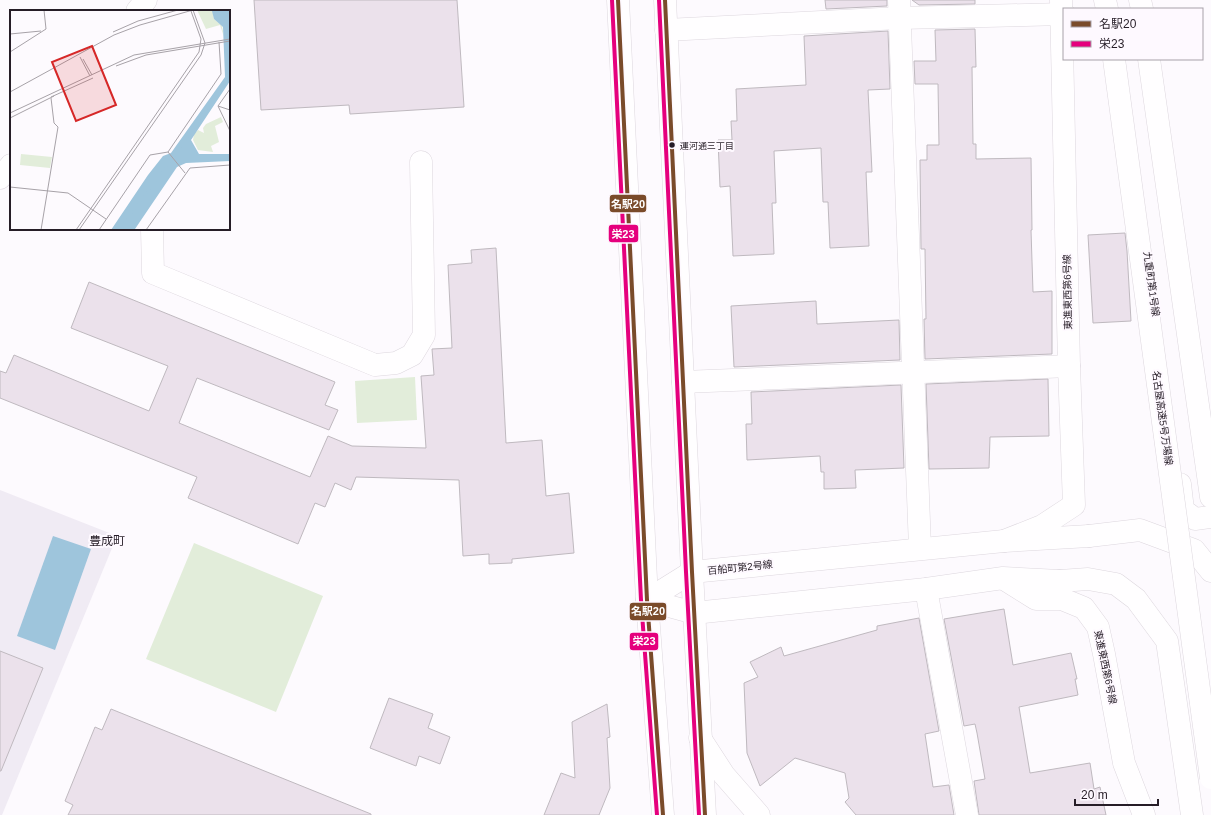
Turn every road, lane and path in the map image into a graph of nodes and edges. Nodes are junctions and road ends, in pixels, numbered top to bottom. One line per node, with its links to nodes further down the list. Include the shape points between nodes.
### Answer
1 (146, 0): 6 (main road)
2 (618, 0): 24 (main road)
3 (665, 0): 7 (main road)
4 (900, 9): 5 (main road); 7 (main road); 14 (main road)
5 (1062, 9): 13 (main road, 東進東西第6号線)
6 (138, 10)
7 (666, 30): 15 (main road)
8 (1114, 60): 27 (main road, 名古屋高速5号万場線, bridge)
9 (1122, 60): 17 (main road, 九重町第1号線, via 1183,510 1195,519)
10 (1149, 60): 16 (main road)
11 (421, 162): 12 (main road, via 424,335 412,355 396,363 375,365 153,274)
12 (152, 230)
13 (1069, 366): 14 (main road); 18 (main road, 東進東西第6号線, via 1074,505 1042,526)
14 (913, 373): 15 (main road); 19 (main road)
15 (683, 382): 21 (main road)
16 (1211, 497)
17 (1211, 517)
18 (1004, 541): 19 (main road, 百船町第2号線); 20 (main road, 百船町第2号線, via 1140,530 1194,550)
19 (920, 548): 21 (main road, 百船町第2号線)
20 (1211, 571)
21 (692, 572): 24 (main road, 百船町第2号線); 25 (main road)
22 (1003, 578): 23 (main road); 32 (main road, 東進東西第6号線, via 1036,599 1062,599 1084,608 1098,627 1124,763); 33 (main road, via 1060,581 1088,579 1116,584 1136,599 1167,641)
23 (926, 589): 25 (main road); 31 (main road)
24 (647, 600): 25 (main road); 28 (main road)
25 (694, 613): 26 (main road)
26 (700, 738): 29 (main road); 30 (main road, via 724,775)
27 (1211, 778)
28 (663, 815)
29 (705, 815)
30 (759, 815)
31 (967, 815)
32 (1144, 815)
33 (1192, 815)

